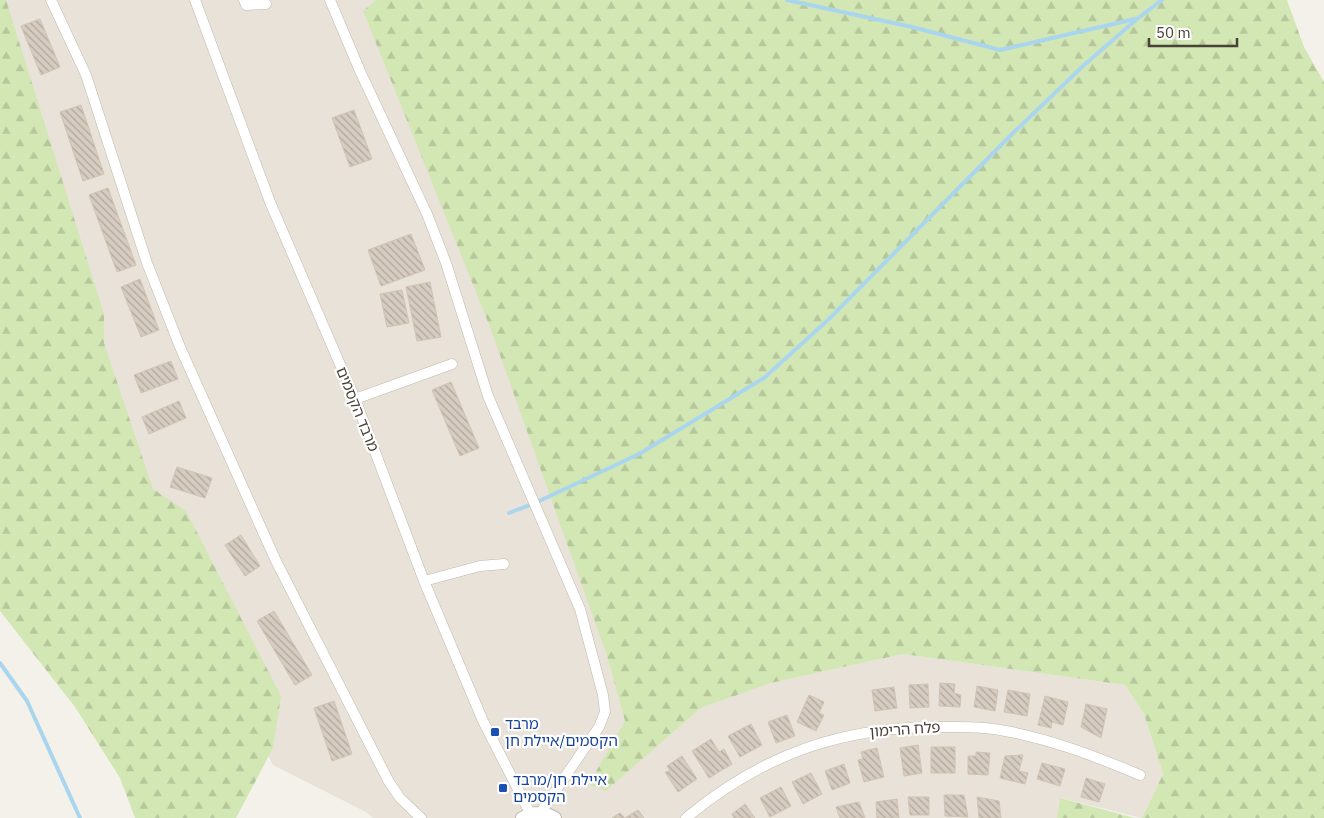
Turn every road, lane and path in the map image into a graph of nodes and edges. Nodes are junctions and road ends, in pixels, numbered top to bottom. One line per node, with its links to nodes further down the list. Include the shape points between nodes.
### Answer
1 (51, 0): 12 (street, via 86,75 147,263 180,347 276,561 388,782)
2 (196, 0): 7 (street, מרבד הקסמים, via 270,202)
3 (244, 0): 5 (street, via 246,5)
4 (330, 0): 11 (street, via 427,214 488,396 580,609 603,694 604,712 600,726)
5 (266, 4)
6 (452, 364): 7 (street)
7 (355, 399): 9 (street, מרבד הקסמים)
8 (504, 564): 9 (street, via 480,566)
9 (424, 581): 11 (street, מרבד הקסמים, via 483,721)
10 (1140, 774): 14 (street, פלח הרימון, via 1069,748 999,730 958,727 877,729 777,759 727,786)
11 (531, 814): 13 (street)
12 (421, 818)
13 (555, 818)
14 (686, 818)

